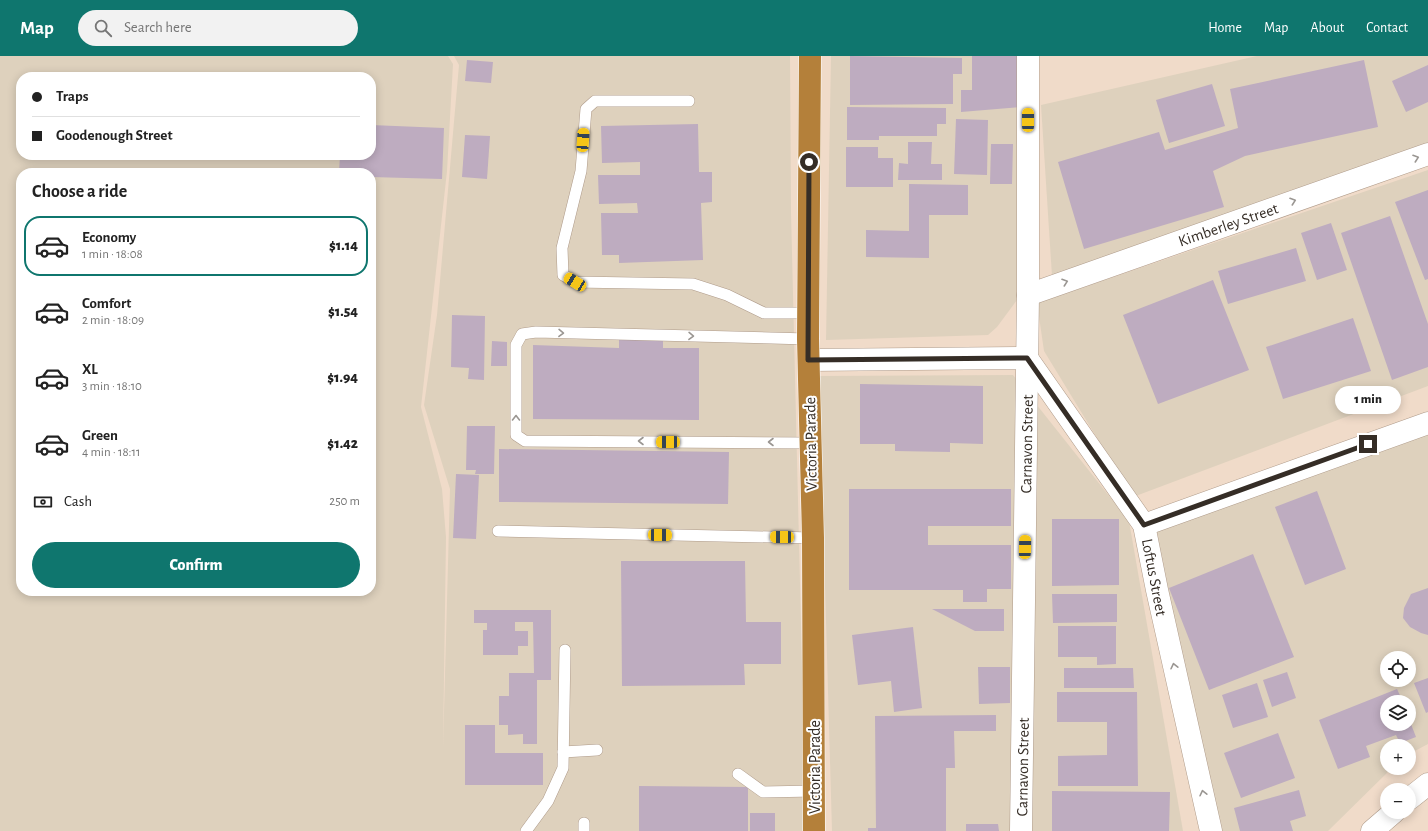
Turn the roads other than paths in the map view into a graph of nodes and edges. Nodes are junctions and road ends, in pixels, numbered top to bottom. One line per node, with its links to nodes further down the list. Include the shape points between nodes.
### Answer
1 (810, 56): 6 (highway, Victoria Parade)
2 (1028, 56): 5 (street, Carnavon Street)
3 (690, 100): 6 (lane, via 595,101 586,109 581,171 562,248 564,275 575,282 693,284 727,295 764,313)
4 (1428, 154): 5 (street, Kimberley Street, one-way to 4)
5 (1028, 295): 8 (street, Carnavon Street)
6 (808, 313): 7 (highway, Victoria Parade)
7 (808, 349): 8 (street); 10 (highway, Victoria Parade); 10 (lane, one-way to 7, via 525,441 516,435 516,345 522,334 536,332)
8 (1027, 358): 11 (street, Loftus Street); 24 (street, Carnavon Street)
9 (1428, 423): 11 (street)
10 (810, 442): 13 (highway, Victoria Parade)
11 (1144, 525): 25 (street, Loftus Street, one-way to 11)
12 (498, 531): 13 (lane)
13 (813, 538): 19 (highway, Victoria Parade)
14 (565, 650): 16 (lane)
15 (597, 750): 16 (lane)
16 (564, 752): 22 (lane, via 563,768 548,801)
17 (738, 774): 19 (lane, via 763,792)
18 (1428, 784): 20 (street)
19 (814, 791): 23 (highway, Victoria Parade)
20 (1416, 793)
21 (1386, 819): 26 (street)
22 (526, 831)
23 (814, 831)
24 (1021, 831)
25 (1211, 831)
26 (1372, 831)

